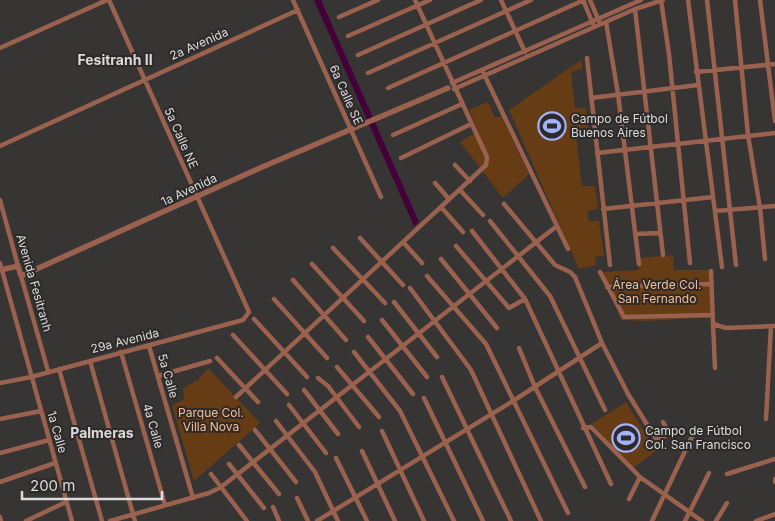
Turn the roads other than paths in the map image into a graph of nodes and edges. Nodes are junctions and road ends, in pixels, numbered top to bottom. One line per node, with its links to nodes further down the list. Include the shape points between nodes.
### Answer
1 (108, 0): 31 (street); 44 (street, 5a Calle NE)
2 (293, 0): 19 (street, 6a Calle SE)
3 (378, 0): 21 (street)
4 (415, 0): 17 (street)
5 (430, 0): 17 (street)
6 (481, 0): 25 (street)
7 (501, 0): 20 (street)
8 (531, 0): 20 (street)
9 (583, 0): 23 (street); 28 (street)
10 (590, 0): 22 (street)
11 (641, 0): 22 (street)
12 (662, 0): 18 (street); 47 (street)
13 (688, 0): 41 (street)
14 (707, 0): 40 (street)
15 (735, 0): 38 (street)
16 (760, 0): 36 (street)
17 (418, 6): 25 (street); 29 (street)
18 (635, 9): 24 (street); 51 (street)
19 (298, 10): 44 (street, 2a Avenida); 57 (street, 6a Calle SE)
20 (506, 11): 28 (street); 30 (street)
21 (340, 17)
22 (598, 19): 23 (street); 26 (street)
23 (592, 22): 27 (street); 32 (street)
24 (606, 22): 26 (street); 52 (street)
25 (426, 25): 30 (street); 33 (street)
26 (600, 25): 27 (street)
27 (594, 27): 43 (street)
28 (516, 31): 32 (street); 35 (street)
29 (348, 36)
30 (435, 43): 35 (street); 42 (street)
31 (0, 48)
32 (525, 52): 39 (street)
33 (358, 55)
34 (587, 58): 53 (street)
35 (443, 62): 45 (street); 48 (street)
36 (767, 64): 37 (street); 38 (street); 55 (street)
37 (775, 64)
38 (741, 67): 40 (street); 60 (street)
39 (482, 70): 43 (street); 45 (street)
40 (714, 70): 41 (street); 61 (street)
41 (696, 72): 46 (street)
42 (368, 73)
43 (484, 76): 50 (street); 90 (street)
44 (144, 80): 64 (street, 2a Avenida); 73 (street, 5a Calle NE)
45 (452, 82): 49 (street); 50 (street)
46 (698, 85): 47 (street); 62 (street)
47 (672, 87): 51 (street); 63 (street)
48 (388, 88)
49 (448, 88): 50 (street); 57 (street, 1a Avenida)
50 (455, 89): 54 (street)
51 (645, 91): 52 (street); 65 (street)
52 (618, 94): 53 (street); 66 (street)
53 (591, 98): 67 (street)
54 (462, 104): 56 (street); 59 (street)
55 (775, 121)
56 (471, 124): 68 (street); 70 (street, via 487,160)
57 (350, 129): 73 (street, 1a Avenida); 74 (street, 6a Calle SE)
58 (775, 133): 60 (street)
59 (393, 135)
60 (748, 135): 61 (street); 84 (street)
61 (722, 139): 62 (street); 85 (street)
62 (704, 141): 63 (street); 75 (street)
63 (678, 144): 65 (street); 78 (street)
64 (0, 146)
65 (651, 147): 66 (street); 79 (street)
66 (625, 150): 67 (street); 81 (street)
67 (597, 153): 86 (street)
68 (401, 158)
69 (455, 165): 70 (street)
70 (470, 181): 72 (street)
71 (435, 183): 76 (street)
72 (460, 190): 76 (street); 88 (street)
73 (196, 197): 118 (street, 1a Avenida); 134 (street, 5a Calle NE)
74 (381, 197)
75 (713, 197): 78 (street); 87 (street)
76 (449, 199): 83 (street)
77 (0, 200): 111 (street, Avenida Fesitranh)
78 (684, 200): 79 (street); 107 (street)
79 (657, 203): 81 (street); 93 (street)
80 (504, 204): 97 (street)
81 (631, 206): 86 (street); 94 (street)
82 (775, 206): 84 (street)
83 (441, 207): 92 (street); 96 (street)
84 (760, 208): 85 (street); 104 (street)
85 (730, 209): 87 (street); 110 (street)
86 (603, 210): 112 (street)
87 (715, 211): 113 (street)
88 (483, 215)
89 (490, 221): 102 (street)
90 (557, 226): 97 (street); 100 (street)
91 (472, 231): 115 (street)
92 (463, 232)
93 (660, 233): 94 (street); 101 (street)
94 (635, 234): 109 (street)
95 (360, 238): 105 (street)
96 (403, 242): 105 (street); 106 (street)
97 (535, 242): 102 (street); 149 (street, via 555,265 575,277)
98 (456, 246): 122 (street)
99 (333, 248): 120 (street)
100 (568, 250)
101 (663, 254)
102 (518, 255): 115 (street); 159 (street, via 550,296)
103 (441, 259): 127 (street)
104 (765, 259)
105 (382, 262): 120 (street); 124 (street)
106 (422, 263)
107 (690, 263)
108 (312, 264): 128 (street)
109 (639, 264)
110 (736, 265)
111 (18, 266): 114 (street); 118 (street, Avenida Fesitranh)
112 (610, 266)
113 (722, 267)
114 (1, 268): 171 (street, 1a Calle)
115 (501, 268): 122 (street); 130 (street)
116 (711, 271): 123 (street)
117 (600, 272): 125 (street)
118 (21, 276): 167 (street, Avenida Fesitranh)
119 (428, 276): 133 (street)
120 (363, 279): 128 (street); 132 (street)
121 (293, 280): 135 (street)
122 (486, 280): 127 (street); 130 (street, via 509,308)
123 (712, 284): 125 (street); 136 (street)
124 (403, 285)
125 (607, 287): 136 (street, via 624,317)
126 (410, 288): 139 (street)
127 (469, 294): 133 (street); 143 (street)
128 (342, 297): 135 (street); 140 (street)
129 (274, 299): 144 (street)
130 (525, 299): 169 (street)
131 (394, 302): 145 (street)
132 (385, 304)
133 (452, 306): 139 (street); 186 (street, via 486,344)
134 (249, 310): 150 (street, 29a Avenida, via 243,320)
135 (324, 315): 144 (street); 148 (street)
136 (711, 315): 141 (street)
137 (254, 319): 153 (street)
138 (382, 320): 151 (street)
139 (436, 320): 145 (street); 192 (street, via 471,370)
140 (364, 321)
141 (713, 324): 142 (street, via 726,328); 164 (street)
142 (773, 326): 195 (street)
143 (497, 328)
144 (305, 332): 153 (street); 158 (street)
145 (419, 334): 151 (street); 156 (street)
146 (233, 335): 166 (street)
147 (368, 337): 160 (street)
148 (346, 340)
149 (602, 343): 159 (street); 197 (street, via 656,439 668,431)
150 (149, 346): 154 (street, 29a Avenida); 170 (street, 5a Calle)
151 (403, 346): 160 (street); 173 (street)
152 (519, 348): 178 (street)
153 (284, 351): 166 (street); 172 (street)
154 (121, 352): 161 (street, 29a Avenida); 240 (street, 4a Calle)
155 (354, 352): 168 (street)
156 (437, 357)
157 (217, 358): 179 (street)
158 (327, 358)
159 (580, 358): 169 (street); 190 (street)
160 (386, 359): 168 (street); 182 (street)
161 (90, 361): 165 (street, 29a Avenida); 246 (street)
162 (210, 361): 170 (street)
163 (337, 367): 177 (street)
164 (715, 368)
165 (59, 369): 167 (street, 29a Avenida); 252 (street)
166 (264, 370): 179 (street); 181 (street)
167 (48, 371): 171 (street, 29a Avenida)
168 (370, 372): 177 (street); 214 (street, via 400,411)
169 (558, 373): 178 (street); 201 (street)
170 (158, 376): 235 (street, 5a Calle)
171 (31, 377): 176 (street, 29a Avenida); 191 (street, 1a Calle)
172 (307, 377)
173 (426, 377)
174 (442, 377): 200 (street)
175 (318, 378): 184 (street)
176 (0, 383)
177 (352, 385): 184 (street); 193 (street)
178 (535, 387): 186 (street); 231 (street)
179 (245, 388): 183 (street); 187 (street)
180 (304, 390): 189 (street)
181 (287, 394)
182 (412, 394)
183 (236, 396)
184 (336, 397): 189 (street); 199 (street)
185 (424, 398): 208 (street)
186 (513, 401): 192 (street); 245 (street)
187 (258, 402)
188 (289, 405): 198 (street)
189 (320, 410): 198 (street); 205 (street)
190 (605, 410)
191 (41, 411): 194 (street); 207 (street, 1a Calle)
192 (491, 415): 200 (street); 266 (street)
193 (379, 417)
194 (0, 419)
195 (766, 419)
196 (276, 421): 206 (street)
197 (663, 422)
198 (303, 423): 206 (street); 213 (street)
199 (358, 427)
200 (468, 428): 208 (street); 265 (street)
201 (583, 428): 225 (street, via 591,427); 229 (street)
202 (256, 430): 210 (street)
203 (695, 430): 233 (street)
204 (382, 431): 220 (street)
205 (338, 434)
206 (287, 436): 210 (street); 243 (street, via 315,472)
207 (49, 440): 212 (street); 218 (street, 1a Calle)
208 (446, 442): 214 (street); 264 (street)
209 (239, 444): 217 (street)
210 (270, 449): 217 (street); 227 (street)
211 (362, 451): 228 (street)
212 (0, 453)
213 (326, 453)
214 (423, 456): 220 (street); 263 (street)
215 (336, 458): 234 (street)
216 (775, 459): 224 (street)
217 (254, 461): 223 (street); 232 (street)
218 (55, 463): 226 (street); 238 (street, 1a Calle)
219 (229, 464): 223 (street)
220 (400, 470): 228 (street); 262 (street)
221 (708, 473): 244 (street)
222 (211, 474): 230 (street)
223 (238, 474): 230 (street); 242 (street)
224 (727, 474)
225 (640, 477): 233 (street); 237 (street)
226 (0, 482)
227 (296, 482)
228 (377, 484): 234 (street); 261 (street)
229 (611, 484)
230 (221, 487): 235 (street); 255 (street)
231 (585, 487)
232 (279, 494)
233 (665, 494): 244 (street); 267 (street)
234 (356, 497): 243 (street); 260 (street)
235 (193, 498): 240 (street)
236 (297, 498): 257 (street)
237 (629, 499)
238 (66, 502): 250 (street); 251 (street, 1a Calle)
239 (727, 503): 270 (street)
240 (165, 505): 246 (street)
241 (273, 507): 256 (street)
242 (264, 508)
243 (334, 511): 258 (street); 259 (street)
244 (689, 512): 268 (street); 269 (street)
245 (568, 513)
246 (133, 514): 253 (street); 254 (street)
247 (775, 514): 271 (street)
248 (0, 517): 249 (street)
249 (1, 521)
250 (26, 521)
251 (72, 521)
252 (102, 521)
253 (110, 521)
254 (135, 521)
255 (247, 521)
256 (279, 521)
257 (308, 521)
258 (317, 521)
259 (338, 521)
260 (367, 521)
261 (395, 521)
262 (424, 521)
263 (454, 521)
264 (483, 521)
265 (511, 521)
266 (541, 521)
267 (652, 521)
268 (686, 521)
269 (702, 521)
270 (716, 521)
271 (756, 521)

